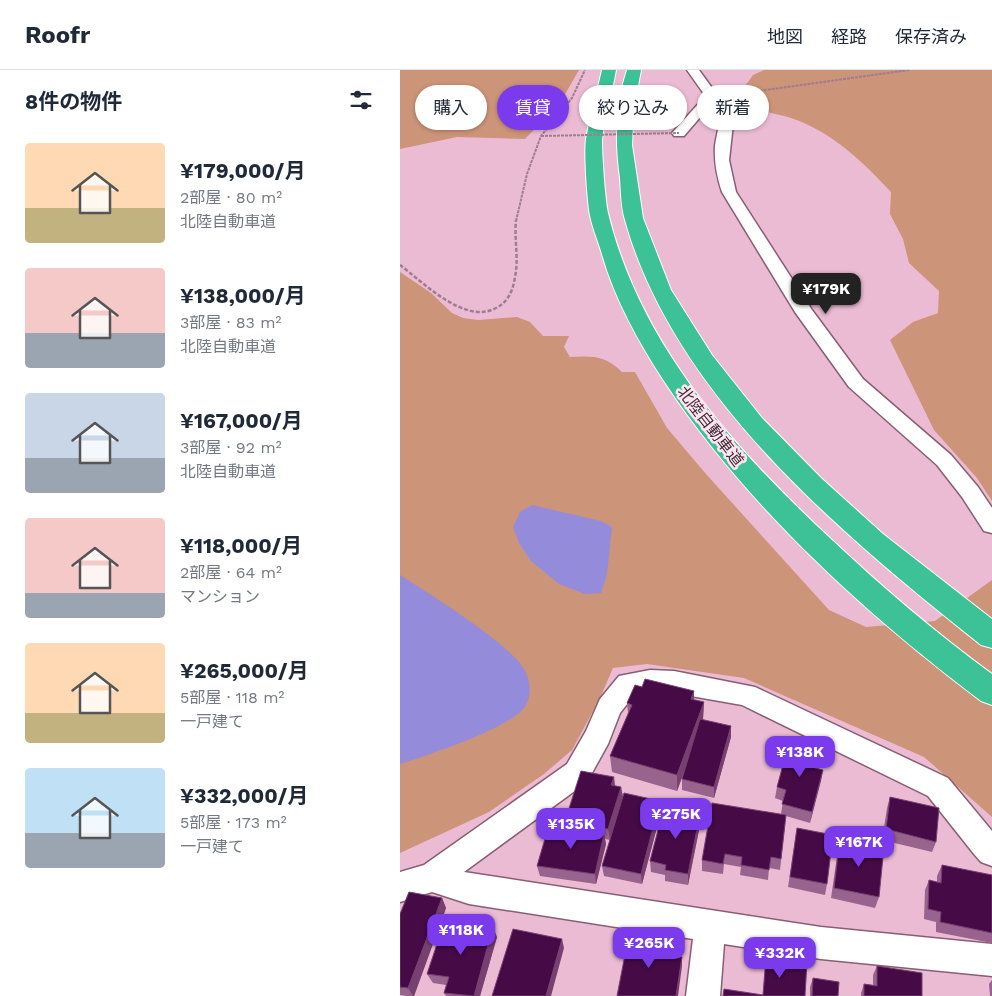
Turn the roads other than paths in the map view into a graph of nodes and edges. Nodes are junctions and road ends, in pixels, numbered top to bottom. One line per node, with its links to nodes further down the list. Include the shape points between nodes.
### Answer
1 (609, 70): 10 (highway, 北陸自動車道, via 596,131 595,195 617,274 636,317 663,362 696,410 743,468 804,532 881,602)
2 (634, 70): 9 (highway, via 624,129 628,192 635,227 672,310 736,402 781,453 839,511 916,578)
3 (693, 70): 4 (street)
4 (704, 85)
5 (697, 112): 7 (street)
6 (725, 130): 8 (street, via 723,172 729,192 829,349 856,383 944,460)
7 (679, 133)
8 (992, 525)
9 (992, 636)
10 (992, 692)
11 (992, 852): 12 (street, via 938,787 746,694 650,681 628,684 609,707 578,773)
12 (432, 877): 13 (street); 14 (street, via 469,888)
13 (400, 887)
14 (710, 927): 15 (street, via 821,943); 16 (street)
15 (992, 960)
16 (703, 996)

